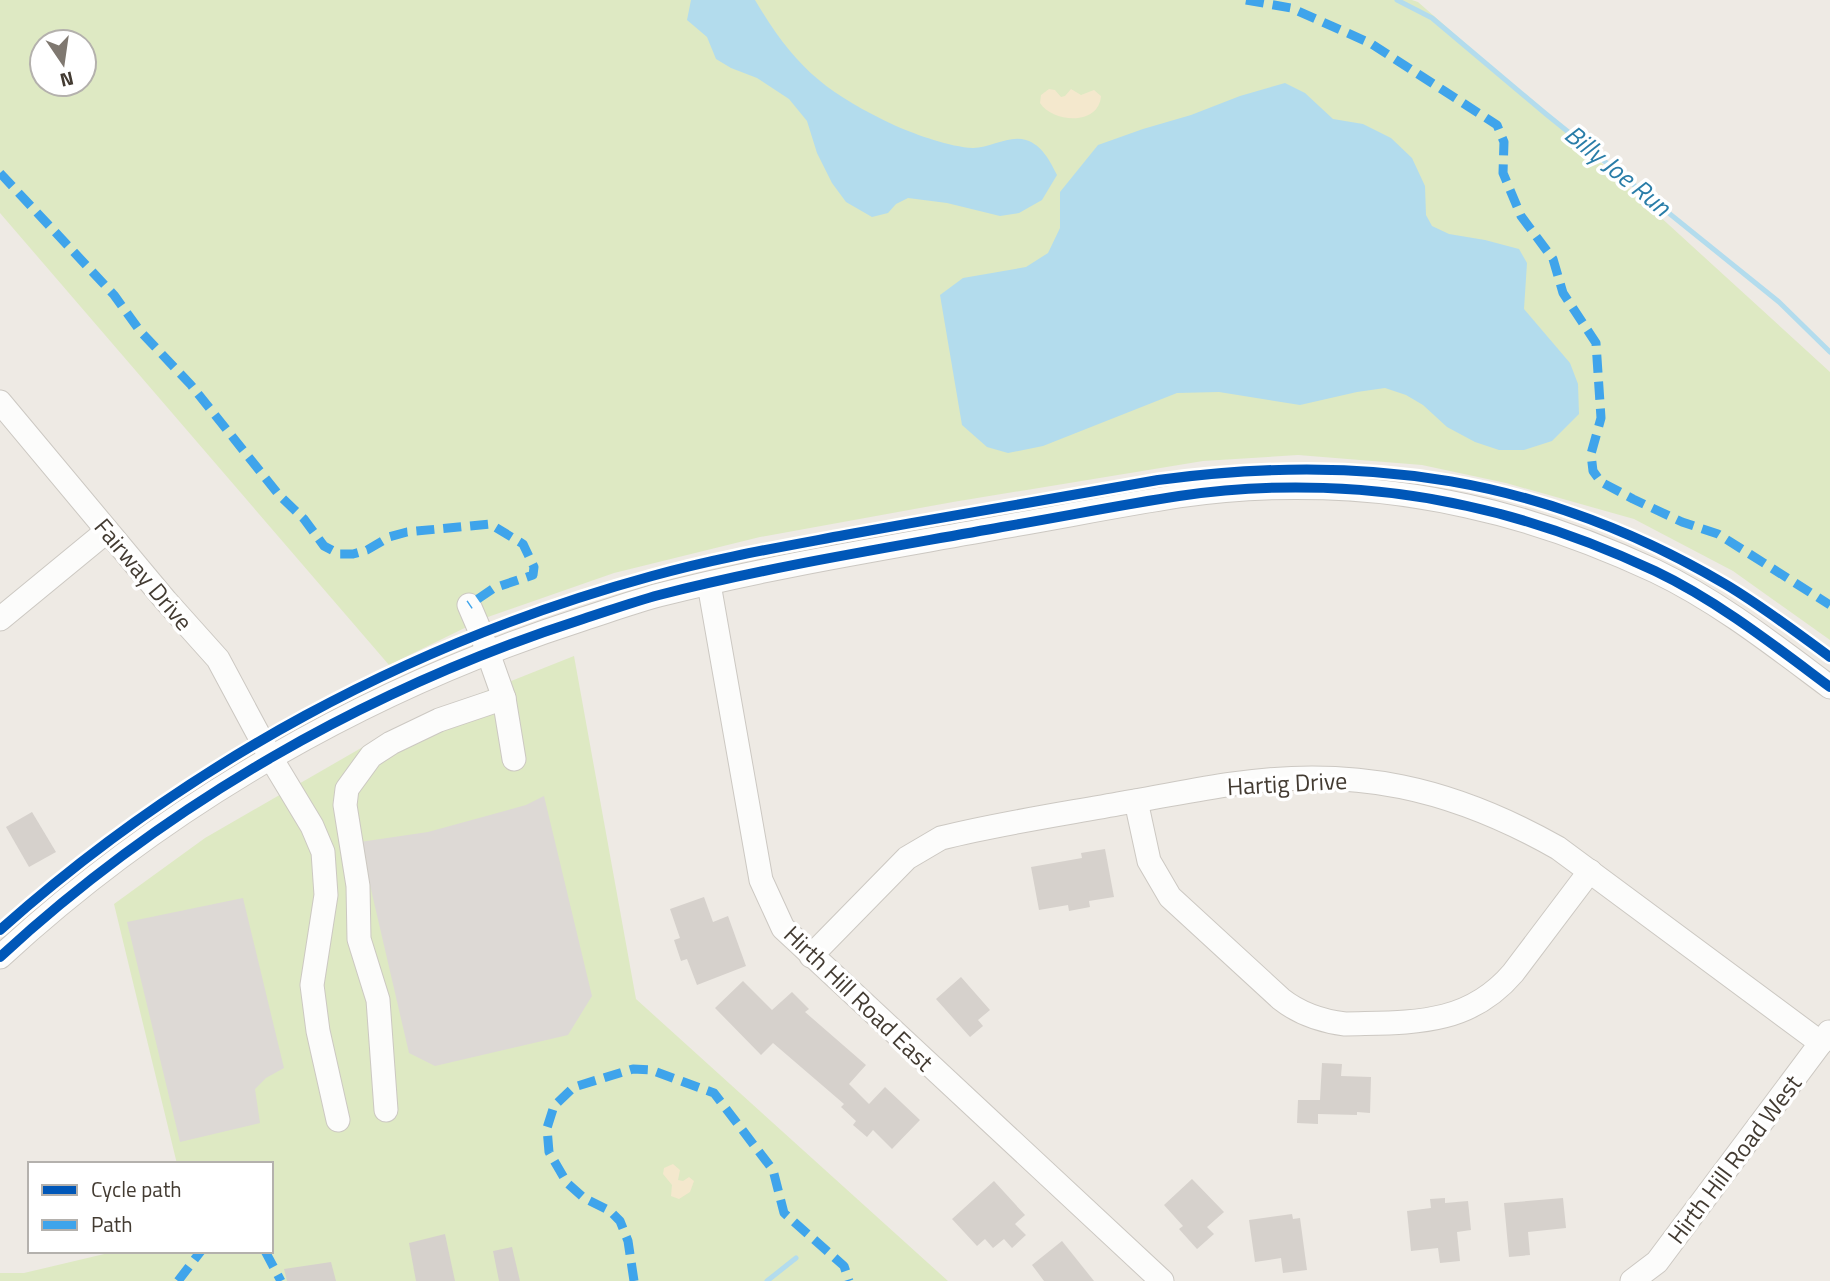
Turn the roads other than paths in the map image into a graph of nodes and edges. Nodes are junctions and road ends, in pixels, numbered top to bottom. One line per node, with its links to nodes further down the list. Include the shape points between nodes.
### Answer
1 (0, 402): 2 (street, Fairway Drive)
2 (107, 531): 5 (street); 9 (street, Fairway Drive, via 218,659)
3 (709, 584): 6 (street, via 643,600); 7 (street, via 806,562 1183,495 1256,488 1389,493 1527,521 1659,573 1720,608); 13 (street, Hirth Hill Road East, via 761,880 783,928)
4 (469, 605): 6 (street)
5 (0, 619)
6 (488, 653): 8 (street); 9 (street, via 397,691)
7 (1830, 687)
8 (504, 698): 10 (street); 16 (street, via 439,720 391,743 371,756 346,789 358,886 359,939 378,1000)
9 (271, 758): 14 (street, via 158,829 47,914); 17 (street, Fairway Drive, via 323,852 326,895 312,985)
10 (514, 759)
11 (1136, 801): 12 (street, Hartig Drive, via 1281,779 1324,777 1391,784 1447,797 1524,828); 12 (street, via 1149,861 1170,897 1281,999 1331,1023 1432,1020 1481,1003 1513,973); 13 (street, Hartig Drive, via 941,838 907,858)
12 (1590, 871): 15 (street, Hartig Drive)
13 (811, 956): 18 (street, Hirth Hill Road East)
14 (0, 957)
15 (1825, 1037): 19 (street, Hirth Hill Road West, via 1657,1262)
16 (386, 1110)
17 (338, 1119)
18 (1162, 1281)
19 (1632, 1281)

